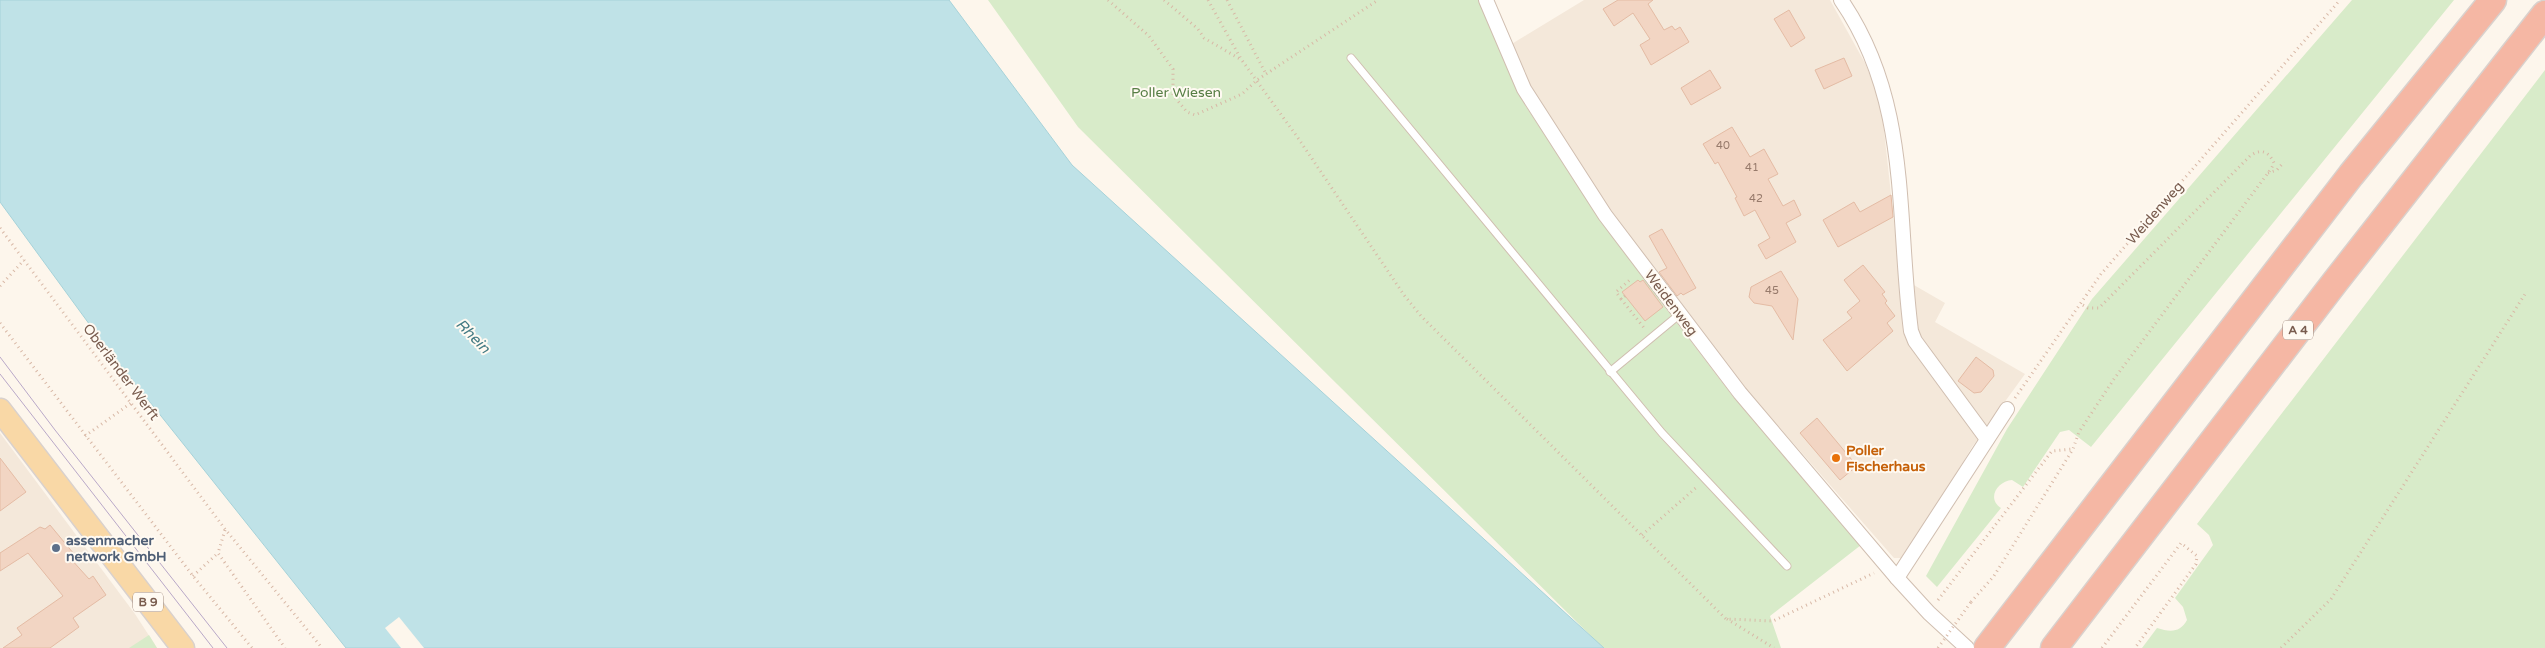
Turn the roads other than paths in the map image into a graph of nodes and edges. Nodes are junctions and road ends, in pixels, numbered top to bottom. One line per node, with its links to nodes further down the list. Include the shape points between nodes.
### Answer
1 (1486, 0): 6 (street, Weidenweg, via 1524,89 1568,162)
2 (1841, 0): 10 (street, via 1876,64 1889,107 1911,294 1911,331)
3 (2493, 0): 15 (highway, via 2351,175)
4 (2545, 14): 16 (highway, A 4)
5 (1351, 58): 7 (lane)
6 (1680, 314): 7 (lane); 12 (street, Weidenweg, via 1740,393)
7 (1610, 372): 11 (lane, via 1704,480)
8 (0, 410): 13 (main road, B 9)
9 (2007, 410): 10 (street)
10 (1987, 439): 12 (street)
11 (1787, 566)
12 (1897, 578): 14 (street, Weidenweg)
13 (183, 648)
14 (1967, 648)
15 (1987, 648)
16 (2054, 648)

